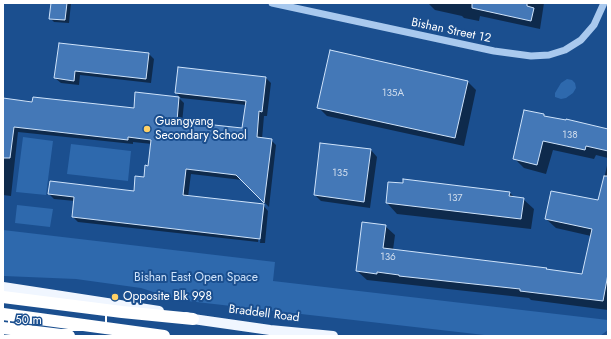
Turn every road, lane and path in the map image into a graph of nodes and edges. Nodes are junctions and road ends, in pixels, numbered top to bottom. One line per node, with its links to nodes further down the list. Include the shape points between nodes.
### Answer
1 (272, 3): 2 (street, Bishan Street 12, via 494,52 531,56 549,55 565,50 581,40 594,25)
2 (604, 3)
3 (3, 287): 6 (main road, Braddell Road, via 150,309)
4 (3, 297): 6 (highway)
5 (3, 314): 9 (highway)
6 (193, 319): 10 (main road, Braddell Road)
7 (3, 328): 8 (highway)
8 (69, 336)
9 (164, 336)
10 (333, 336)

